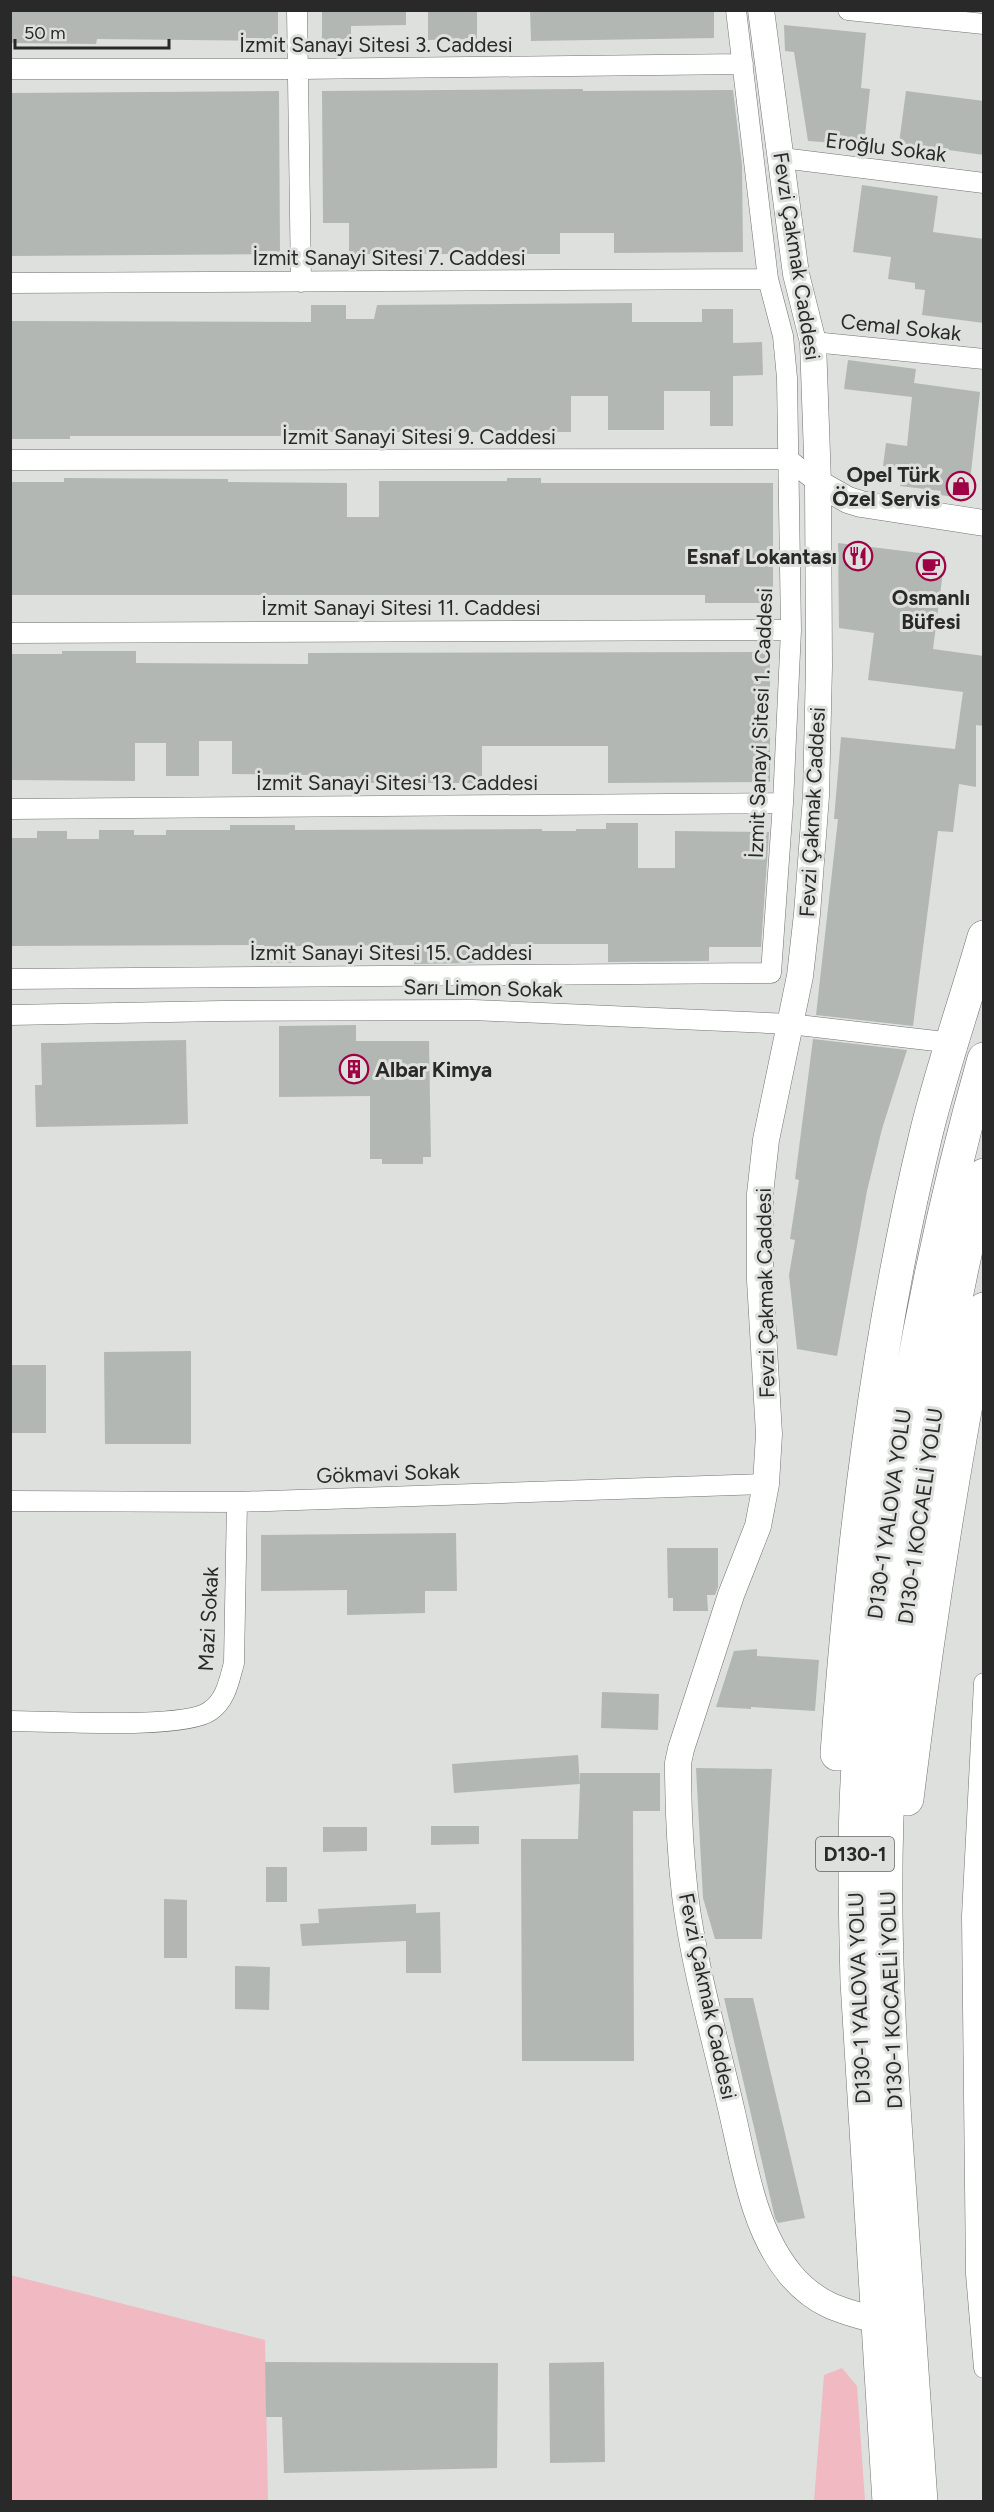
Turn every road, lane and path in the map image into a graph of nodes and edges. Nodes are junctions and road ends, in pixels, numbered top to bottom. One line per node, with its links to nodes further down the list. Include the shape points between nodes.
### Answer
1 (297, 10): 8 (street)
2 (736, 10): 6 (street, İzmit Sanayi Sitesi 1. Caddesi)
3 (761, 10): 9 (street, Fevzi Çakmak Caddesi)
4 (848, 10): 5 (street)
5 (984, 24)
6 (743, 64): 8 (street, İzmit Sanayi Sitesi 3. Caddesi); 11 (street, İzmit Sanayi Sitesi 1. Caddesi)
7 (10, 69): 8 (street, İzmit Sanayi Sitesi 3. Caddesi)
8 (298, 69): 12 (street)
9 (782, 158): 10 (street, Eroğlu Sokak); 14 (street, Fevzi Çakmak Caddesi, via 798,286)
10 (984, 183)
11 (768, 279): 12 (street, İzmit Sanayi Sitesi 7. Caddesi); 16 (street, İzmit Sanayi Sitesi 1. Caddesi, via 786,354)
12 (301, 282): 13 (street, İzmit Sanayi Sitesi 7. Caddesi)
13 (10, 283)
14 (813, 342): 15 (street, Cemal Sokak); 18 (street, Fevzi Çakmak Caddesi)
15 (984, 359)
16 (788, 459): 17 (street, İzmit Sanayi Sitesi 9. Caddesi); 18 (street); 20 (street, İzmit Sanayi Sitesi 1. Caddesi)
17 (10, 460)
18 (818, 483): 19 (street, via 861,504); 28 (street, Fevzi Çakmak Caddesi, via 816,796 800,976)
19 (984, 523)
20 (791, 630): 21 (street, İzmit Sanayi Sitesi 11. Caddesi); 22 (street, İzmit Sanayi Sitesi 1. Caddesi)
21 (10, 633)
22 (783, 802): 23 (street, İzmit Sanayi Sitesi 13. Caddesi); 25 (street, İzmit Sanayi Sitesi 1. Caddesi)
23 (10, 809)
24 (984, 938): 29 (highway)
25 (771, 973): 26 (street, İzmit Sanayi Sitesi 15. Caddesi)
26 (10, 979)
27 (10, 1015): 28 (street, Sarı Limon Sokak, via 473,1010)
28 (790, 1024): 29 (street, Sarı Limon Sokak); 34 (street, Fevzi Çakmak Caddesi, via 766,1140 760,1194 760,1280 769,1434)
29 (953, 1043): 40 (highway, via 927,1131 892,1304 851,1584 836,1765)
30 (984, 1059): 32 (highway, D130-1)
31 (984, 1175): 32 (highway, D130-1)
32 (958, 1214): 40 (highway, D130-1 YALOVA YOLU / D130-1, via 910,1371 878,1579 859,1750); 42 (highway, D130-1 KOCAELİ YOLU / D130-1, via 954,1302 905,1611 891,1732 886,1821)
33 (984, 1309): 42 (highway, via 954,1460 924,1660 904,1831)
34 (766, 1484): 36 (street, Gökmavi Sokak); 45 (street, Fevzi Çakmak Caddesi, via 758,1526 693,1707 678,1763 685,1896 694,1953 767,2236 789,2273 818,2301)
35 (10, 1501): 36 (street, Gökmavi Sokak)
36 (237, 1502): 38 (street, Mazi Sokak, via 234,1663 220,1703 209,1712 175,1722)
37 (984, 1683): 39 (street)
38 (10, 1721)
39 (982, 1731): 41 (street)
40 (854, 1895): 45 (highway, D130-1 YALOVA YOLU / D130-1)
41 (978, 1917): 43 (street)
42 (890, 2052): 48 (highway, D130-1 KOCAELİ YOLU / D130-1)
43 (978, 2098): 44 (street)
44 (980, 2275): 46 (street)
45 (876, 2320): 47 (highway, D130-1 YALOVA YOLU / D130-1)
46 (984, 2368)
47 (889, 2502)
48 (921, 2502)

